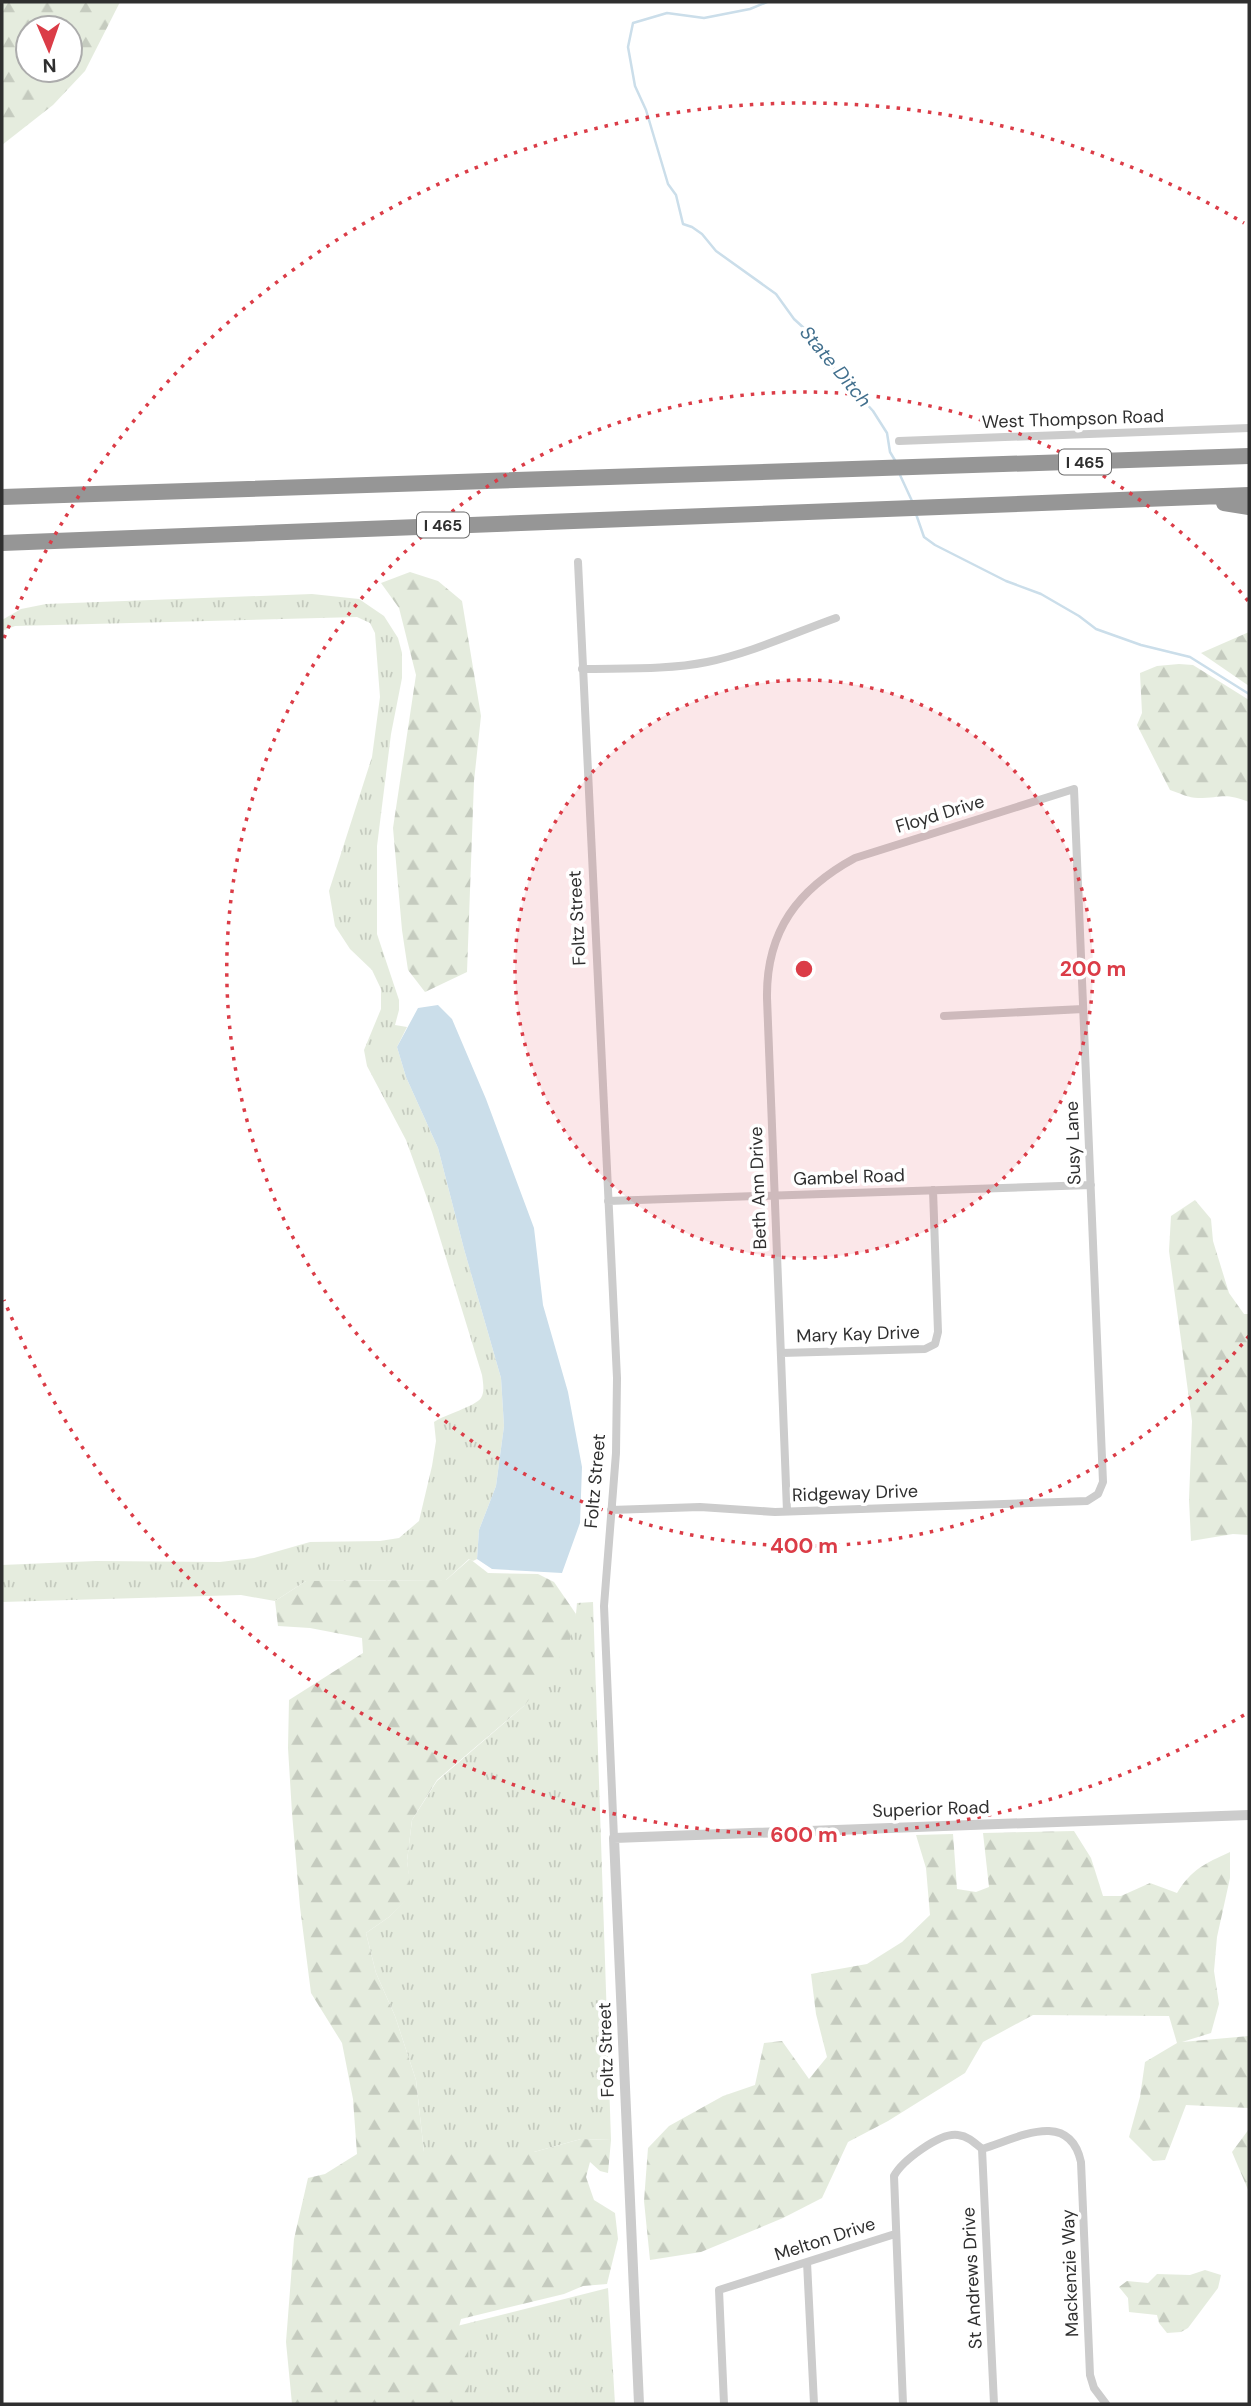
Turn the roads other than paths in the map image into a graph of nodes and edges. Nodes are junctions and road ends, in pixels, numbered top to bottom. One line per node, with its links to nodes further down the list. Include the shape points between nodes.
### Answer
1 (1249, 428): 2 (street, West Thompson Road)
2 (899, 441)
3 (1249, 456): 6 (highway, I 465)
4 (1249, 495): 5 (highway, I 465)
5 (1190, 497): 7 (highway); 8 (highway, I 465)
6 (2, 498)
7 (1249, 508)
8 (2, 543)
9 (578, 562): 11 (street, Foltz Street)
10 (836, 618): 11 (street, via 706,662)
11 (582, 669): 19 (street, Foltz Street)
12 (1073, 789): 13 (street, Floyd Drive, via 868,853); 14 (street, Susy Lane)
13 (820, 880): 18 (street, Beth Ann Drive, via 803,895 783,925 768,971)
14 (1083, 1009): 15 (street); 16 (street, Susy Lane)
15 (944, 1016)
16 (1091, 1185): 17 (street, Gambel Road); 21 (street, Susy Lane, via 1103,1482)
17 (933, 1190): 18 (street, Gambel Road); 20 (street, Mary Kay Drive, via 935,1344 925,1349)
18 (775, 1195): 19 (street, Gambel Road); 20 (street, Beth Ann Drive)
19 (608, 1201): 22 (street, Foltz Street, via 618,1404)
20 (781, 1353): 23 (street, Beth Ann Drive)
21 (1098, 1494): 23 (street, Ridgeway Drive, via 1087,1501)
22 (611, 1510): 23 (street, Ridgeway Drive, via 700,1507); 25 (street, Foltz Street, via 604,1619)
23 (788, 1511)
24 (1249, 1815): 25 (street, Superior Road)
25 (614, 1838): 29 (street, Foltz Street)
26 (982, 2149): 27 (street, Melton Drive, via 968,2137 951,2135 901,2165 894,2176); 33 (street, St Andrews Drive); 34 (street, Mackenzie Way, via 1045,2130 1063,2134 1076,2147 1081,2162 1090,2375)
27 (895, 2234): 28 (street, Melton Drive); 32 (street)
28 (807, 2262): 30 (street, Melton Drive, via 719,2290); 31 (street)
29 (639, 2404)
30 (724, 2404)
31 (814, 2404)
32 (903, 2404)
33 (994, 2404)
34 (1106, 2404)

